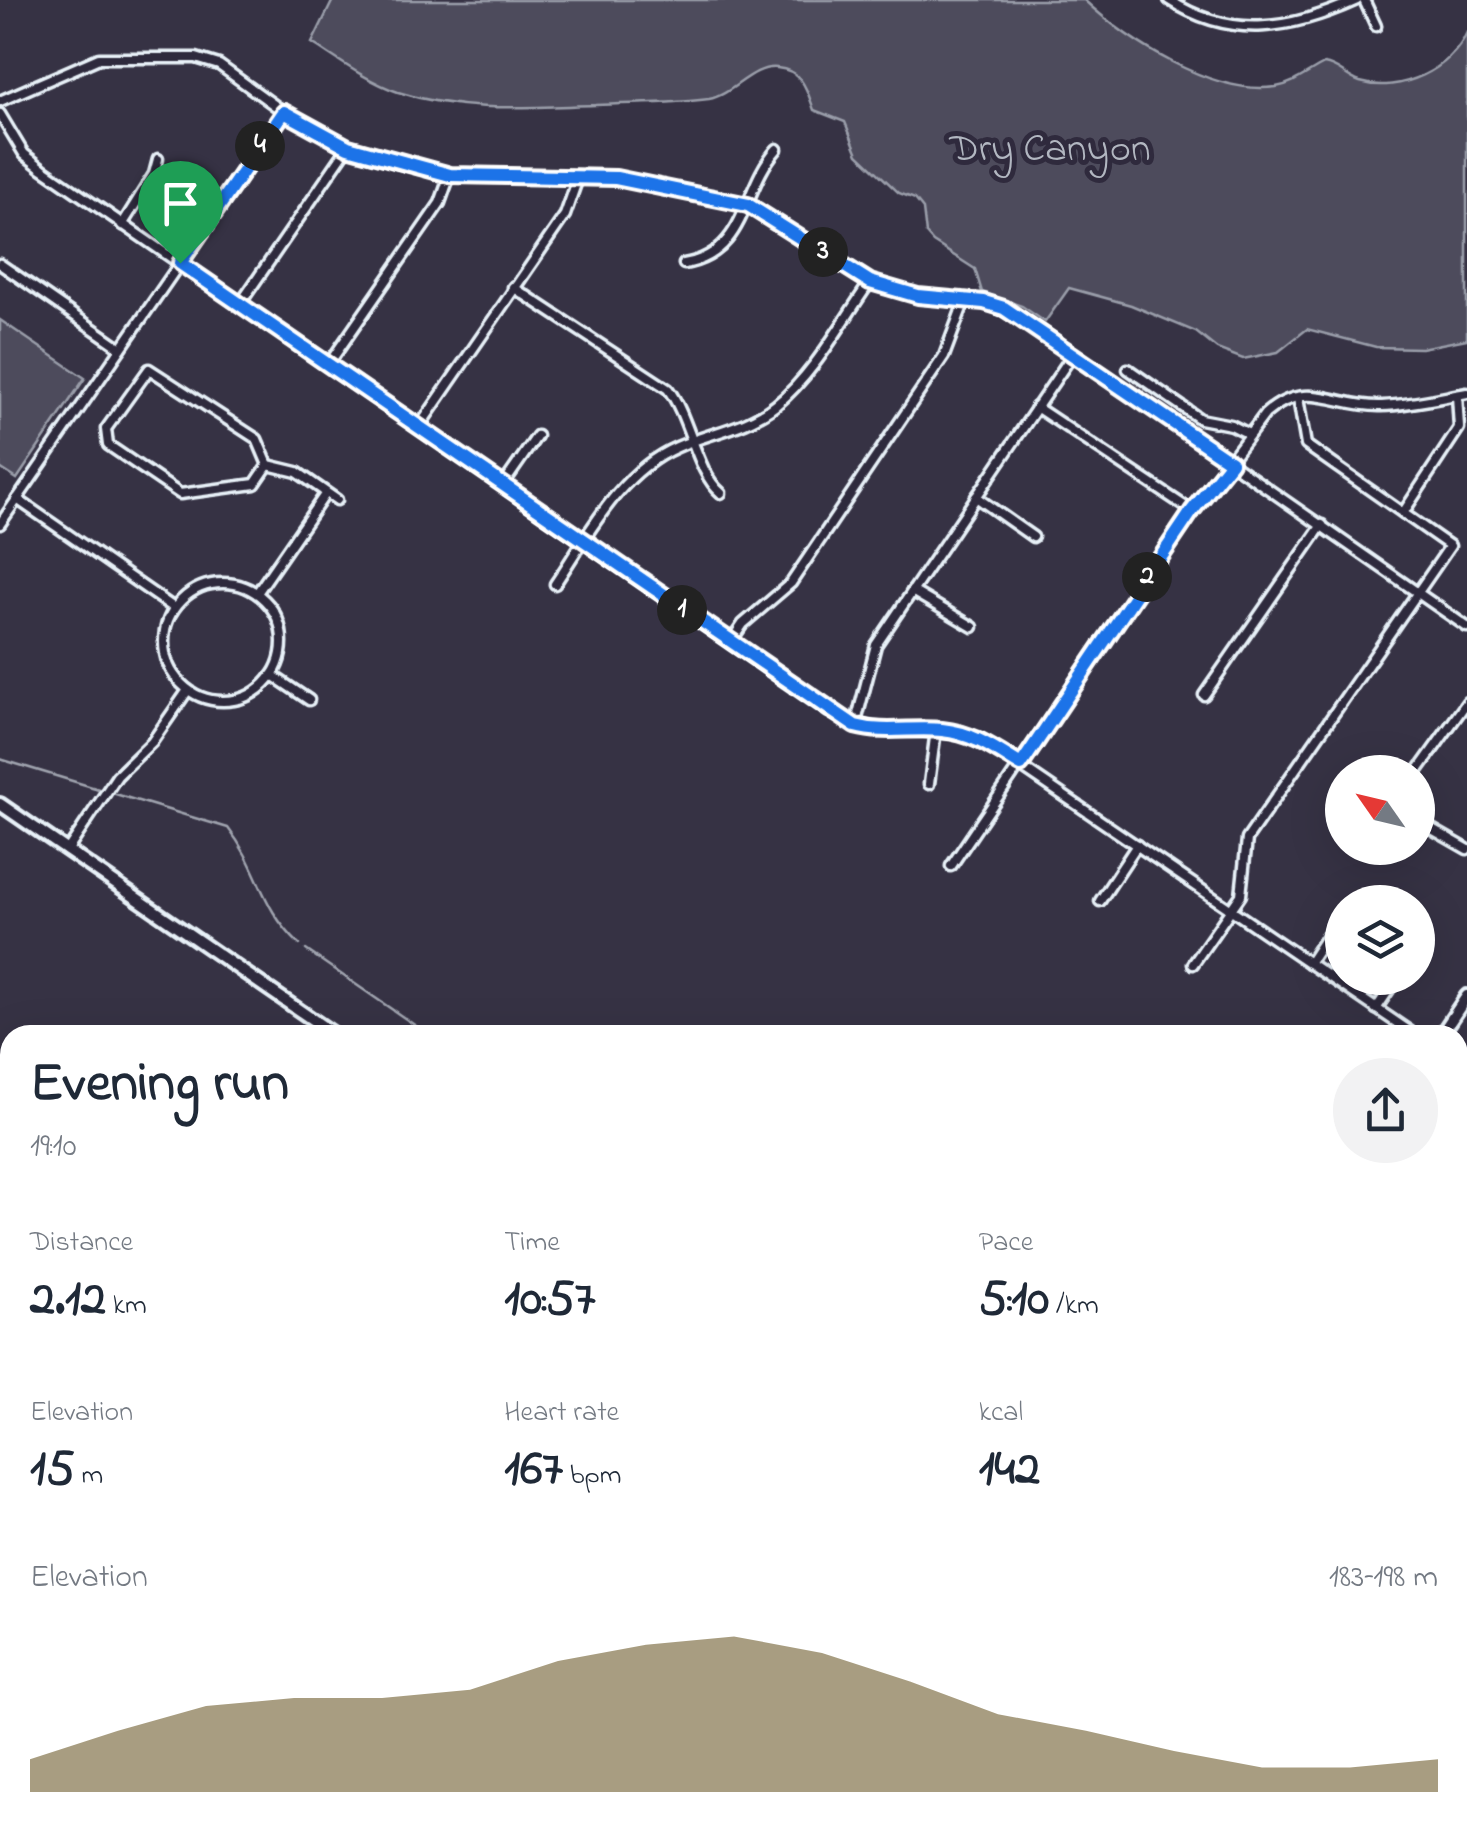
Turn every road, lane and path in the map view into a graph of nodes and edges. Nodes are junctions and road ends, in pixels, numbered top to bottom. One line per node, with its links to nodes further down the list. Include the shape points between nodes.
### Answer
1 (1169, 0): 2 (street, via 1211,22 1270,29)
2 (1361, 0): 3 (street)
3 (1376, 26)
4 (0, 101): 5 (street, via 99,58 172,55 219,65)
5 (284, 112): 7 (street); 14 (street)
6 (0, 114): 13 (street, via 24,154)
7 (348, 147): 10 (street); 20 (street)
8 (778, 150): 12 (street)
9 (158, 159): 13 (street)
10 (450, 175): 11 (street); 23 (street, via 440,203)
11 (578, 178): 12 (street, via 644,181); 18 (street, via 565,215)
12 (748, 205): 16 (street, via 728,243); 17 (street)
13 (122, 224): 14 (street)
14 (180, 263): 20 (street); 21 (street)
15 (0, 264): 21 (street)
16 (684, 264)
17 (870, 282): 19 (street); 32 (street, via 773,408)
18 (513, 287): 29 (street); 32 (street, via 668,388)
19 (966, 300): 22 (street, via 1004,308); 54 (street, via 944,356 791,584)
20 (240, 304): 23 (street)
21 (122, 348): 39 (street)
22 (1073, 354): 28 (street); 33 (street)
23 (328, 365): 29 (street)
24 (1128, 369): 30 (street, via 1200,419)
25 (1467, 393): 26 (street)
26 (1456, 395): 27 (street, via 1388,406 1324,394); 42 (street, via 1459,428)
27 (1298, 398): 30 (street, via 1275,405); 42 (street, via 1306,445)
28 (1036, 407): 38 (street); 41 (street)
29 (419, 427): 35 (street)
30 (1249, 434): 33 (street)
31 (537, 436): 35 (street)
32 (695, 440): 37 (street, via 710,484); 46 (street, via 633,477)
33 (1231, 462): 41 (street); 44 (street)
34 (268, 465): 34 (street, via 246,488 180,494 108,445 104,435 144,375 155,369 258,439); 36 (street, via 297,472)
35 (503, 485): 46 (street)
36 (326, 493): 40 (street); 49 (street)
37 (721, 493)
38 (976, 498): 45 (street); 48 (street)
39 (18, 499): 43 (street); 51 (street)
40 (336, 500)
41 (1192, 511): 63 (street)
42 (1402, 512): 50 (street, via 1450,546)
43 (0, 524)
44 (1322, 525): 50 (street); 57 (street)
45 (1033, 537)
46 (584, 542): 47 (street); 54 (street)
47 (555, 584)
48 (912, 590): 53 (street); 60 (street, via 876,645)
49 (257, 593): 51 (street, via 226,582 208,584); 55 (street, via 280,625 283,643)
50 (1419, 594): 52 (street); 72 (street, via 1247,839 1241,894)
51 (174, 608): 56 (street, via 163,642 166,662)
52 (1467, 626)
53 (973, 627)
54 (730, 643): 60 (street)
55 (272, 675): 56 (street, via 252,694 232,701); 58 (street)
56 (188, 690): 69 (street, via 152,742 117,776)
57 (1204, 695)
58 (309, 700)
59 (1467, 702): 62 (street)
60 (855, 726): 61 (street)
61 (936, 730): 63 (street, via 978,738); 64 (street)
62 (1429, 755)
63 (1021, 765): 67 (street); 70 (street)
64 (930, 784)
65 (0, 804): 69 (street)
66 (1435, 830): 68 (street)
67 (1137, 845): 71 (street); 72 (street)
68 (1467, 848)
69 (67, 851): 79 (street)
70 (951, 866)
71 (1100, 901)
72 (1230, 910): 74 (street); 75 (street)
73 (1325, 939): 74 (street)
74 (1309, 963): 78 (street)
75 (1193, 964)
76 (1385, 995): 78 (street)
77 (1467, 996): 81 (street)
78 (1376, 1008): 80 (street)
79 (320, 1025)
80 (1401, 1025)
81 (1448, 1025)

